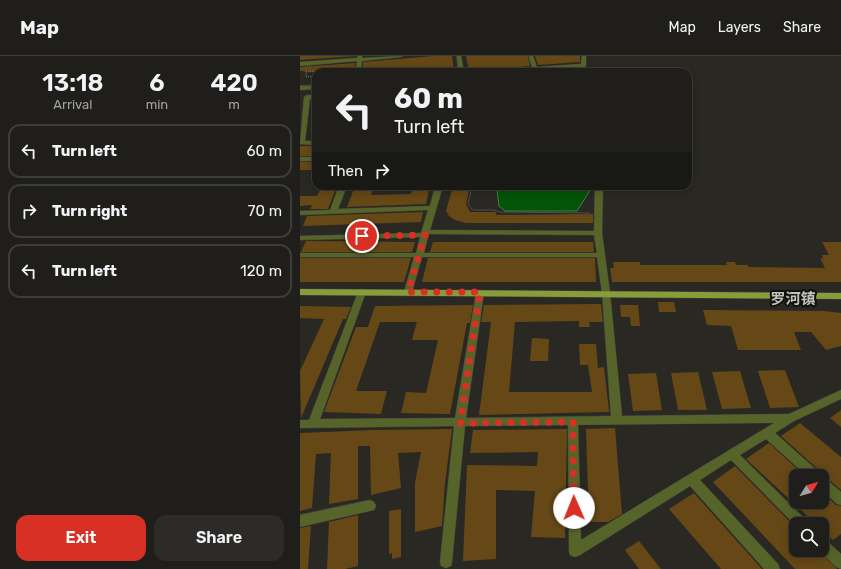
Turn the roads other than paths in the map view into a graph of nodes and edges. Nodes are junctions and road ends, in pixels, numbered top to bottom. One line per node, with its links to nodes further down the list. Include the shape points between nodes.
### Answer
1 (401, 56): 5 (street)
2 (459, 56): 9 (street)
3 (531, 56): 10 (street)
4 (584, 56): 7 (street)
5 (359, 58): 6 (street); 8 (street)
6 (300, 64)
7 (583, 65): 11 (street); 12 (street)
8 (358, 68)
9 (460, 68)
10 (535, 68)
11 (555, 68)
12 (582, 68)
13 (312, 86): 14 (street)
14 (300, 88)
15 (312, 97): 16 (street, via 307,98 302,144)
16 (312, 143)
17 (300, 159): 18 (street)
18 (312, 159)
19 (341, 190): 23 (street)
20 (438, 190): 22 (street)
21 (599, 190): 25 (street)
22 (432, 208): 23 (street); 26 (street)
23 (333, 212): 24 (street)
24 (300, 213)
25 (598, 232): 26 (street); 30 (street)
26 (425, 234): 27 (street); 29 (street)
27 (300, 238)
28 (300, 255): 29 (street)
29 (419, 255): 30 (street); 33 (street)
30 (601, 255): 35 (street)
31 (300, 292): 32 (main road)
32 (362, 292): 33 (main road); 43 (street)
33 (408, 292): 34 (main road)
34 (480, 292): 35 (main road); 41 (street)
35 (606, 293): 36 (main road); 39 (street)
36 (841, 296)
37 (841, 394): 38 (street)
38 (790, 418): 39 (street); 44 (street)
39 (617, 421): 40 (street)
40 (573, 422): 41 (street); 47 (street, via 575,551)
41 (460, 423): 43 (street); 54 (street)
42 (300, 424): 43 (street)
43 (313, 424)
44 (767, 433): 45 (street); 46 (street)
45 (732, 454): 47 (street); 51 (street)
46 (807, 469)
47 (691, 479): 56 (street)
48 (829, 489): 49 (street)
49 (841, 500)
50 (370, 506): 52 (street)
51 (795, 517)
52 (300, 521)
53 (829, 551): 55 (street)
54 (446, 562)
55 (841, 563)
56 (773, 569)

